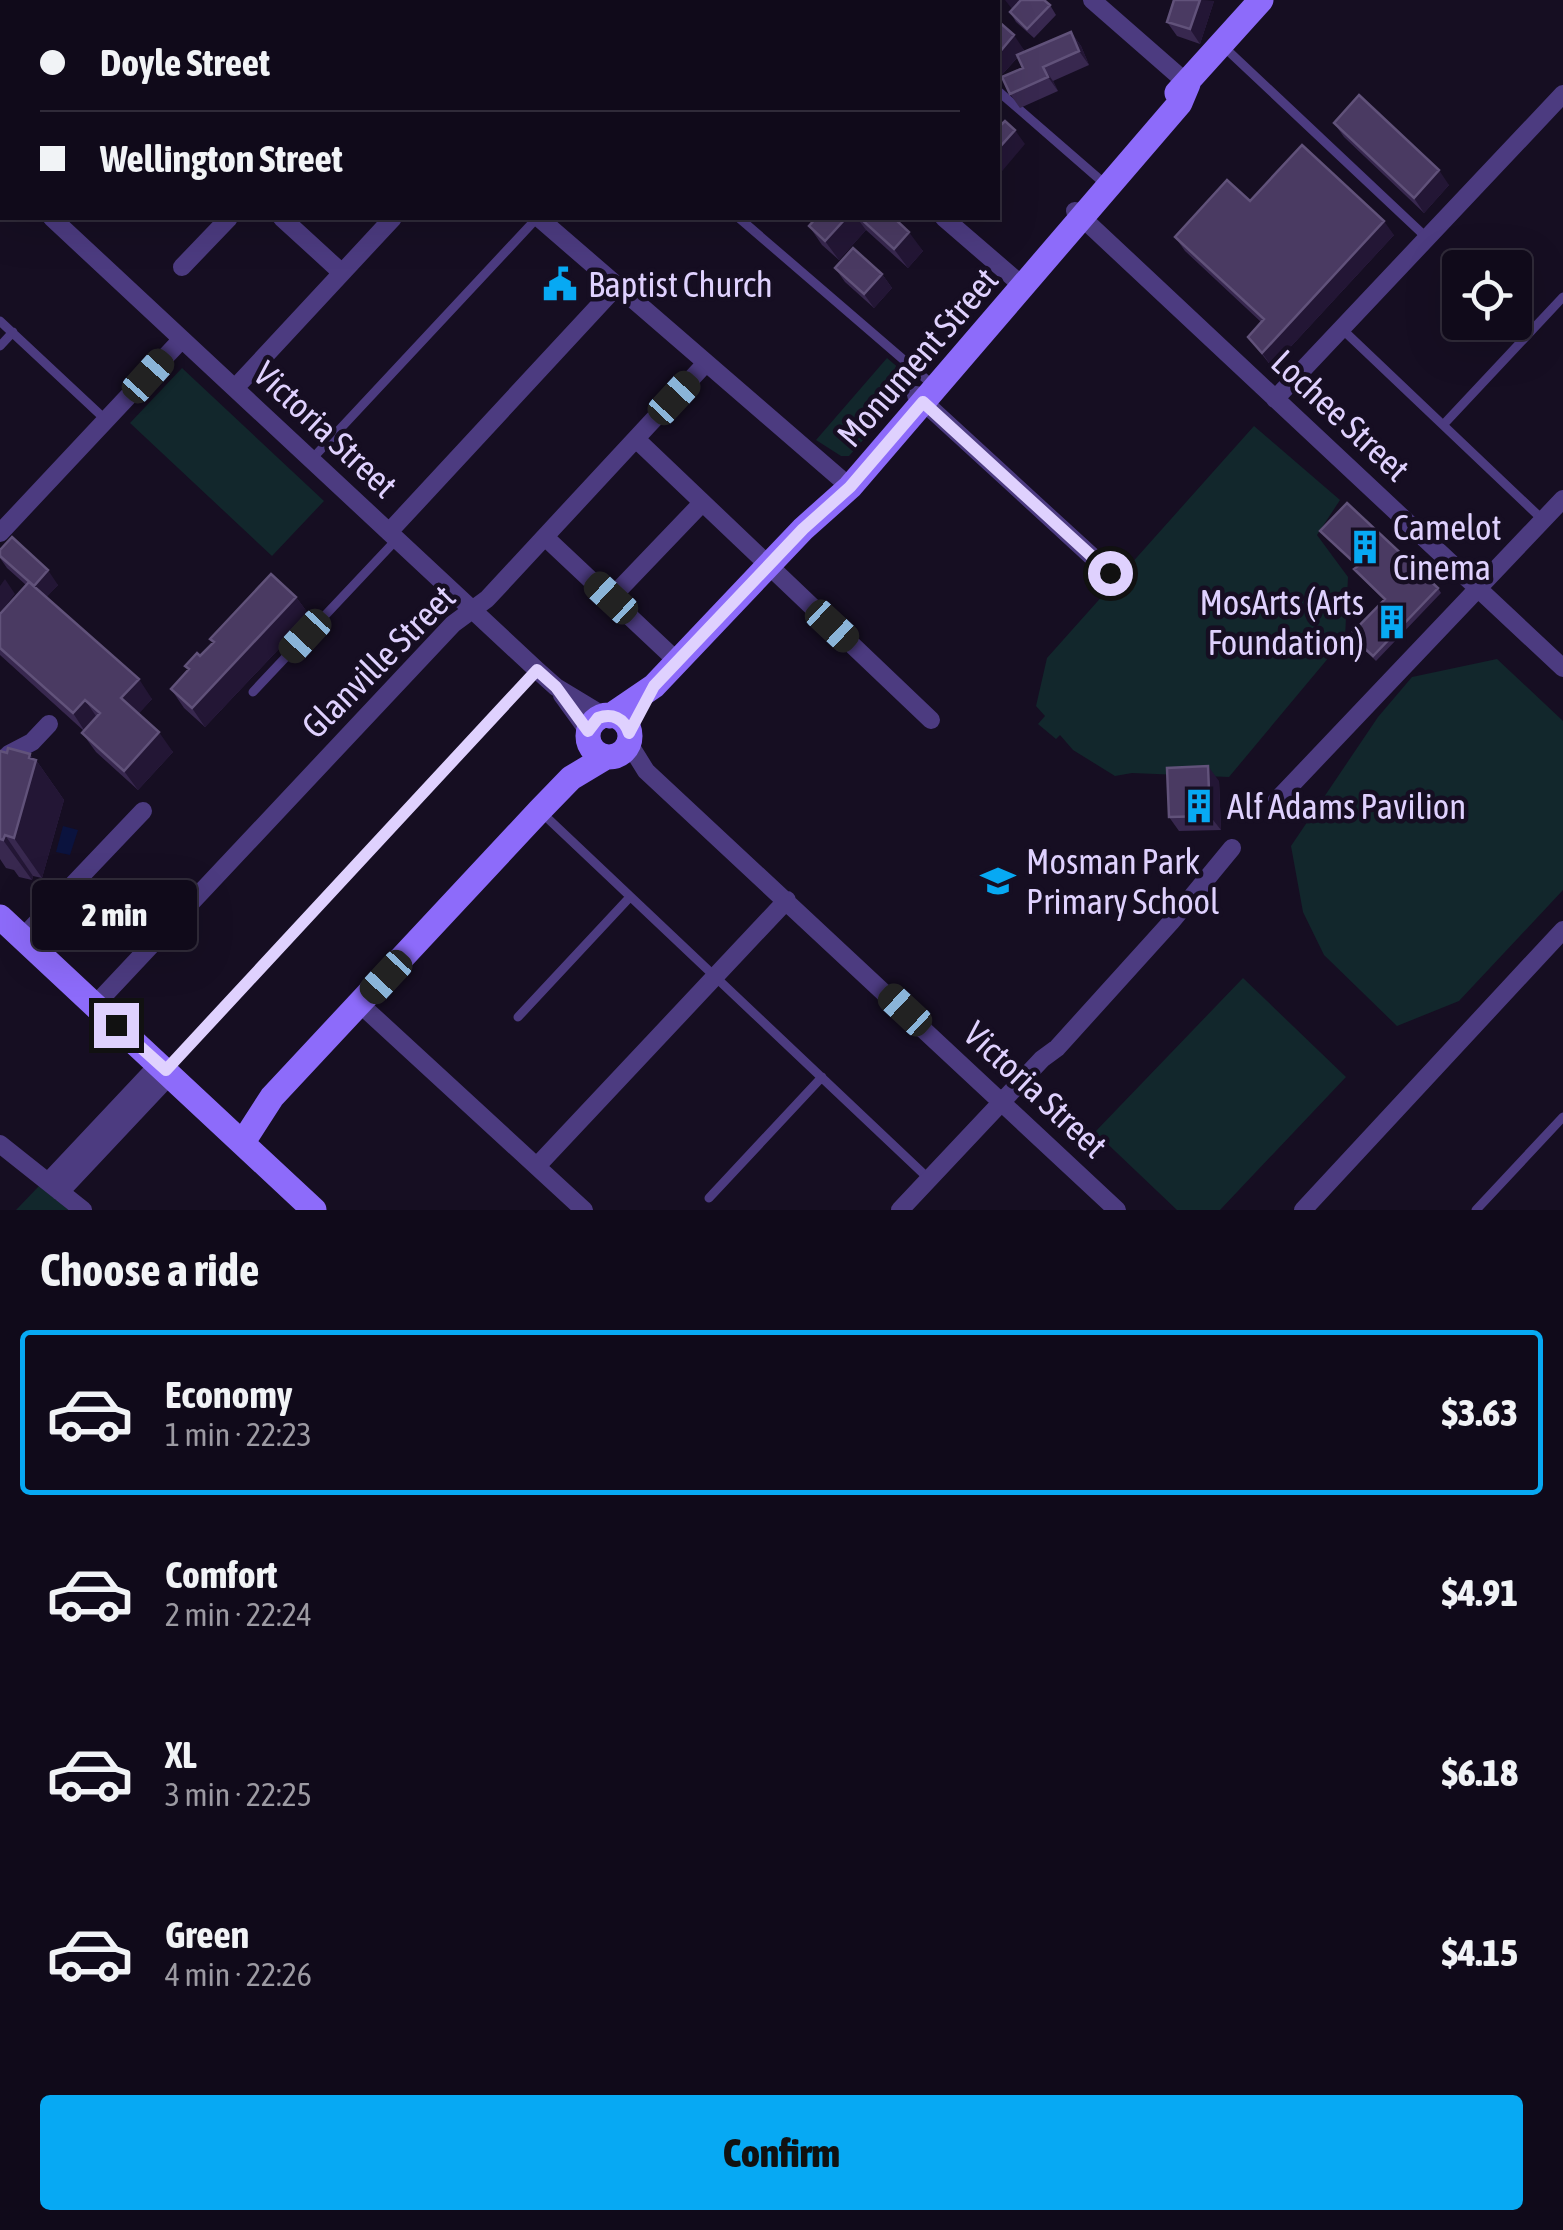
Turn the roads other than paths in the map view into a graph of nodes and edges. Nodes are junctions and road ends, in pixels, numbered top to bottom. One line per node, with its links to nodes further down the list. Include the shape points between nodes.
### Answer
1 (1092, 0): 4 (street)
2 (1261, 0): 3 (street, Monument Street)
3 (1222, 45): 4 (street, Monument Street); 17 (lane)
4 (1188, 84): 7 (street, Monument Street, via 1180,103)
5 (1000, 92): 7 (lane)
6 (1559, 104): 17 (street)
7 (1104, 183): 8 (street, Monument Street)
8 (1078, 214): 20 (street, Monument Street); 31 (street, Lochee Street)
9 (54, 220): 26 (street, Victoria Street)
10 (226, 220): 18 (street)
11 (284, 220): 19 (street)
12 (391, 220): 19 (street)
13 (536, 220): 35 (lane)
14 (540, 220): 21 (street)
15 (741, 220): 30 (lane)
16 (946, 220): 20 (street)
17 (1427, 238): 24 (street)
18 (182, 267)
19 (341, 272): 29 (street)
20 (1020, 284): 30 (street, Monument Street)
21 (616, 286): 28 (street); 41 (street)
22 (1563, 297): 33 (lane)
23 (0, 320): 25 (lane)
24 (1342, 328): 31 (street); 33 (lane)
25 (12, 332): 27 (lane); 32 (lane)
26 (182, 339): 29 (street, Victoria Street); 32 (street)
27 (0, 346)
28 (706, 363): 34 (street, Glanville Street); 36 (street)
29 (235, 388): 35 (street, Victoria Street)
30 (925, 391): 36 (street, Monument Street); 44 (street)
31 (1275, 399): 45 (street, Lochee Street)
32 (107, 421): 40 (street)
33 (1444, 424): 39 (lane)
34 (636, 439): 38 (street); 42 (street, Glanville Street)
35 (311, 460): 41 (street, Victoria Street)
36 (844, 482): 43 (street, Monument Street)
37 (1563, 498): 39 (street)
38 (702, 503): 43 (street); 46 (street)
39 (1543, 520): 45 (street)
40 (0, 533)
41 (393, 535): 47 (street, Victoria Street); 51 (lane)
42 (545, 537): 46 (street); 47 (street, Glanville Street)
43 (767, 566): 48 (street, Monument Street); 52 (street)
44 (1110, 573)
45 (1480, 589): 49 (street, Lochee Street); 56 (street)
46 (611, 598): 48 (street)
47 (472, 610): 50 (street, Victoria Street); 67 (street, Glanville Street)
48 (678, 662): 54 (street, Monument Street)
49 (1562, 665)
50 (537, 670): 54 (street, Victoria Street); 69 (lane)
51 (253, 692)
52 (931, 720)
53 (49, 724): 55 (street)
54 (609, 736): 58 (street, Monument Street); 61 (street, Victoria Street)
55 (0, 763)
56 (1277, 800)
57 (142, 810): 64 (street)
58 (539, 810): 60 (lane); 66 (street, Monument Street)
59 (1232, 848): 71 (street)
60 (630, 897): 65 (lane); 68 (lane)
61 (787, 900): 65 (street); 71 (street, Victoria Street)
62 (0, 917): 64 (street)
63 (1563, 930): 84 (street)
64 (22, 938): 67 (street)
65 (715, 976): 70 (lane); 75 (street)
66 (360, 1004): 73 (street, Monument Street); 75 (street)
67 (95, 1005): 69 (street)
68 (518, 1017)
69 (165, 1070): 73 (street); 77 (street)
70 (822, 1077): 76 (lane); 78 (lane)
71 (1002, 1102): 76 (street); 83 (street, Victoria Street)
72 (1563, 1117): 85 (lane)
73 (234, 1134): 80 (street)
74 (0, 1144): 77 (street)
75 (537, 1166): 81 (street)
76 (929, 1179): 82 (street)
77 (54, 1187): 79 (street)
78 (709, 1198)
79 (83, 1210)
80 (314, 1210)
81 (584, 1210)
82 (900, 1210)
83 (1116, 1210)
84 (1303, 1210)
85 (1476, 1210)

